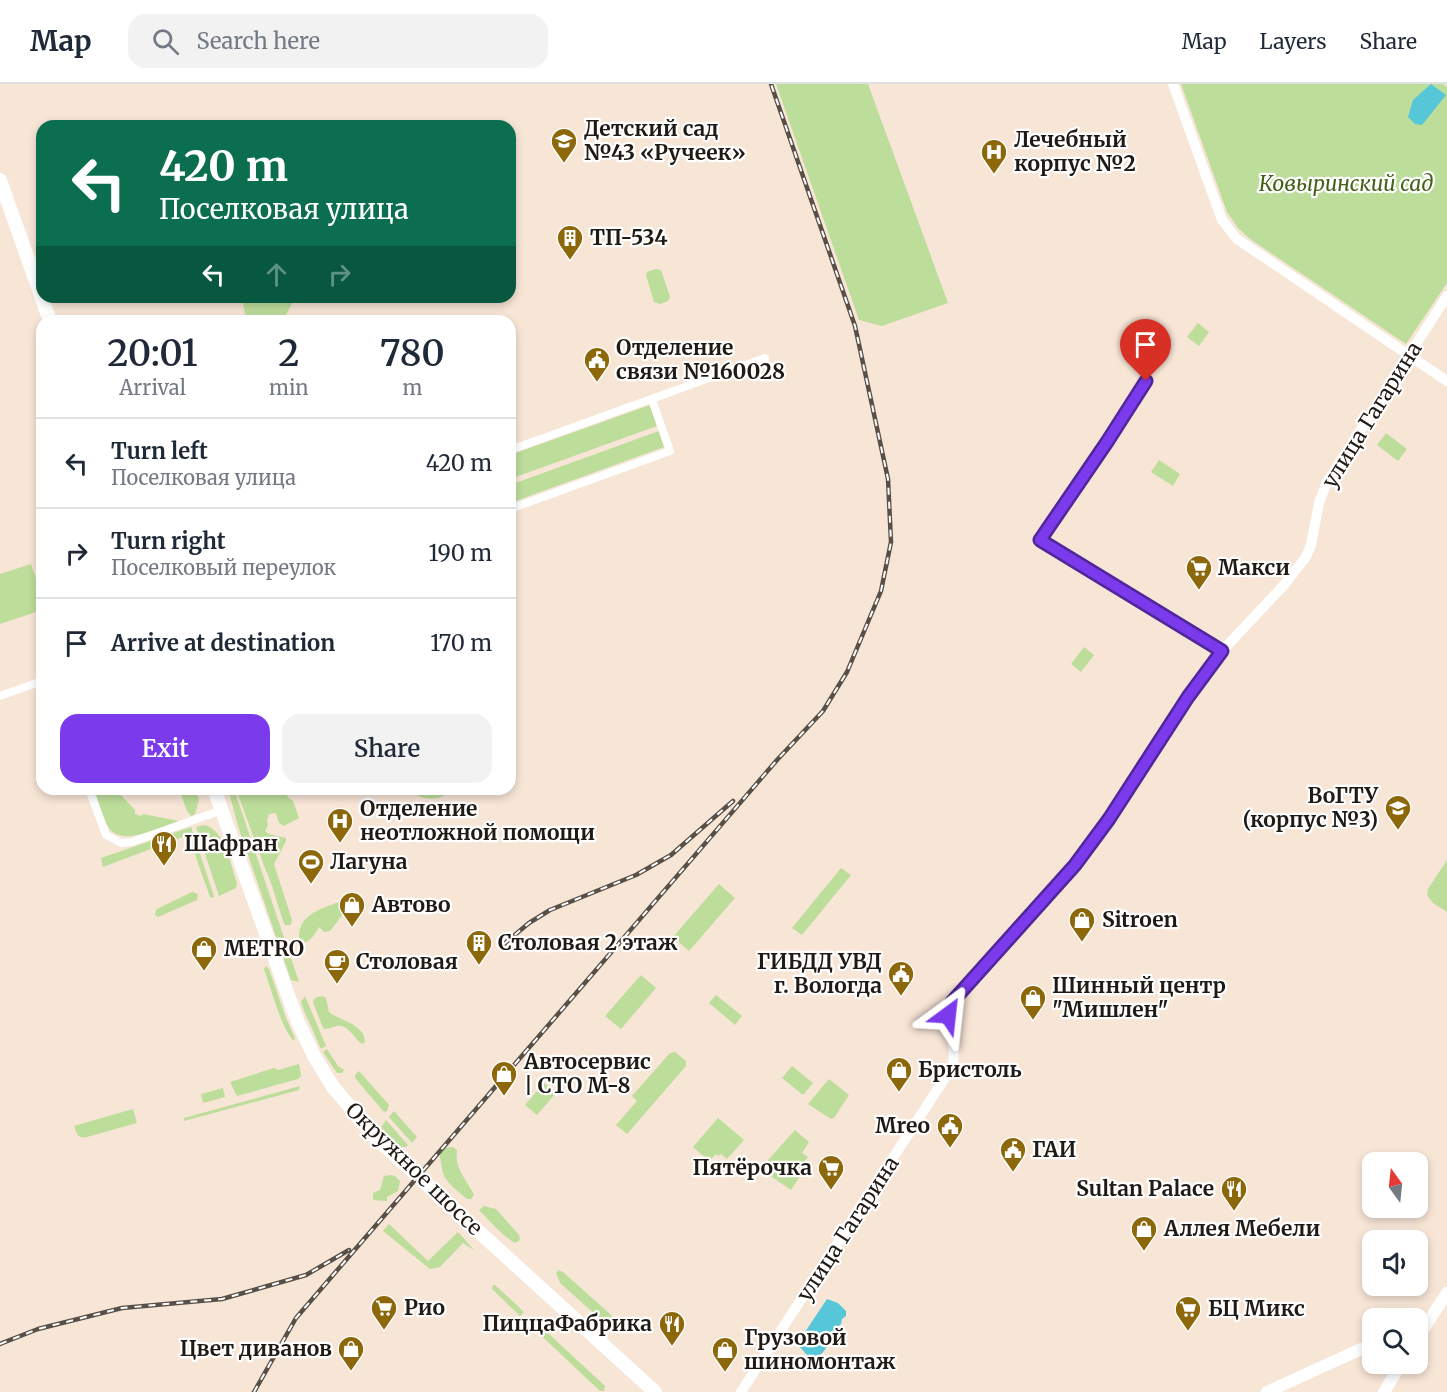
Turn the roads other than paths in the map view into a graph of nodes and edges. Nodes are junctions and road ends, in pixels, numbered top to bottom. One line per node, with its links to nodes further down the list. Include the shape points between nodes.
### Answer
1 (1173, 84): 5 (street, via 1222,220 1237,239)
2 (0, 181): 3 (main road)
3 (36, 282)
4 (1447, 296): 5 (street, улица Гагарина)
5 (1408, 354): 8 (street); 12 (street, улица Гагарина, via 1327,482 1306,557)
6 (765, 358): 9 (street)
7 (1146, 381): 12 (street, via 1040,540)
8 (1447, 381)
9 (652, 400): 10 (street); 11 (street, via 670,451)
10 (516, 448)
11 (516, 507)
12 (1222, 651): 25 (street, улица Гагарина, via 1075,865 950,1005 948,1015 955,1052 952,1067)
13 (36, 683): 14 (street)
14 (0, 696)
15 (91, 795): 17 (street, via 106,835 121,843)
16 (216, 795): 17 (main road, Окружное шоссе)
17 (222, 810): 24 (main road, Окружное шоссе, via 297,1020 337,1092 376,1138 417,1177)
18 (1446, 1297): 19 (main road)
19 (1433, 1312): 20 (main road); 21 (main road)
20 (1428, 1316)
21 (1428, 1320)
22 (1362, 1349): 26 (main road)
23 (1394, 1374): 27 (main road)
24 (655, 1392)
25 (741, 1392)
26 (1267, 1392)
27 (1384, 1392)

